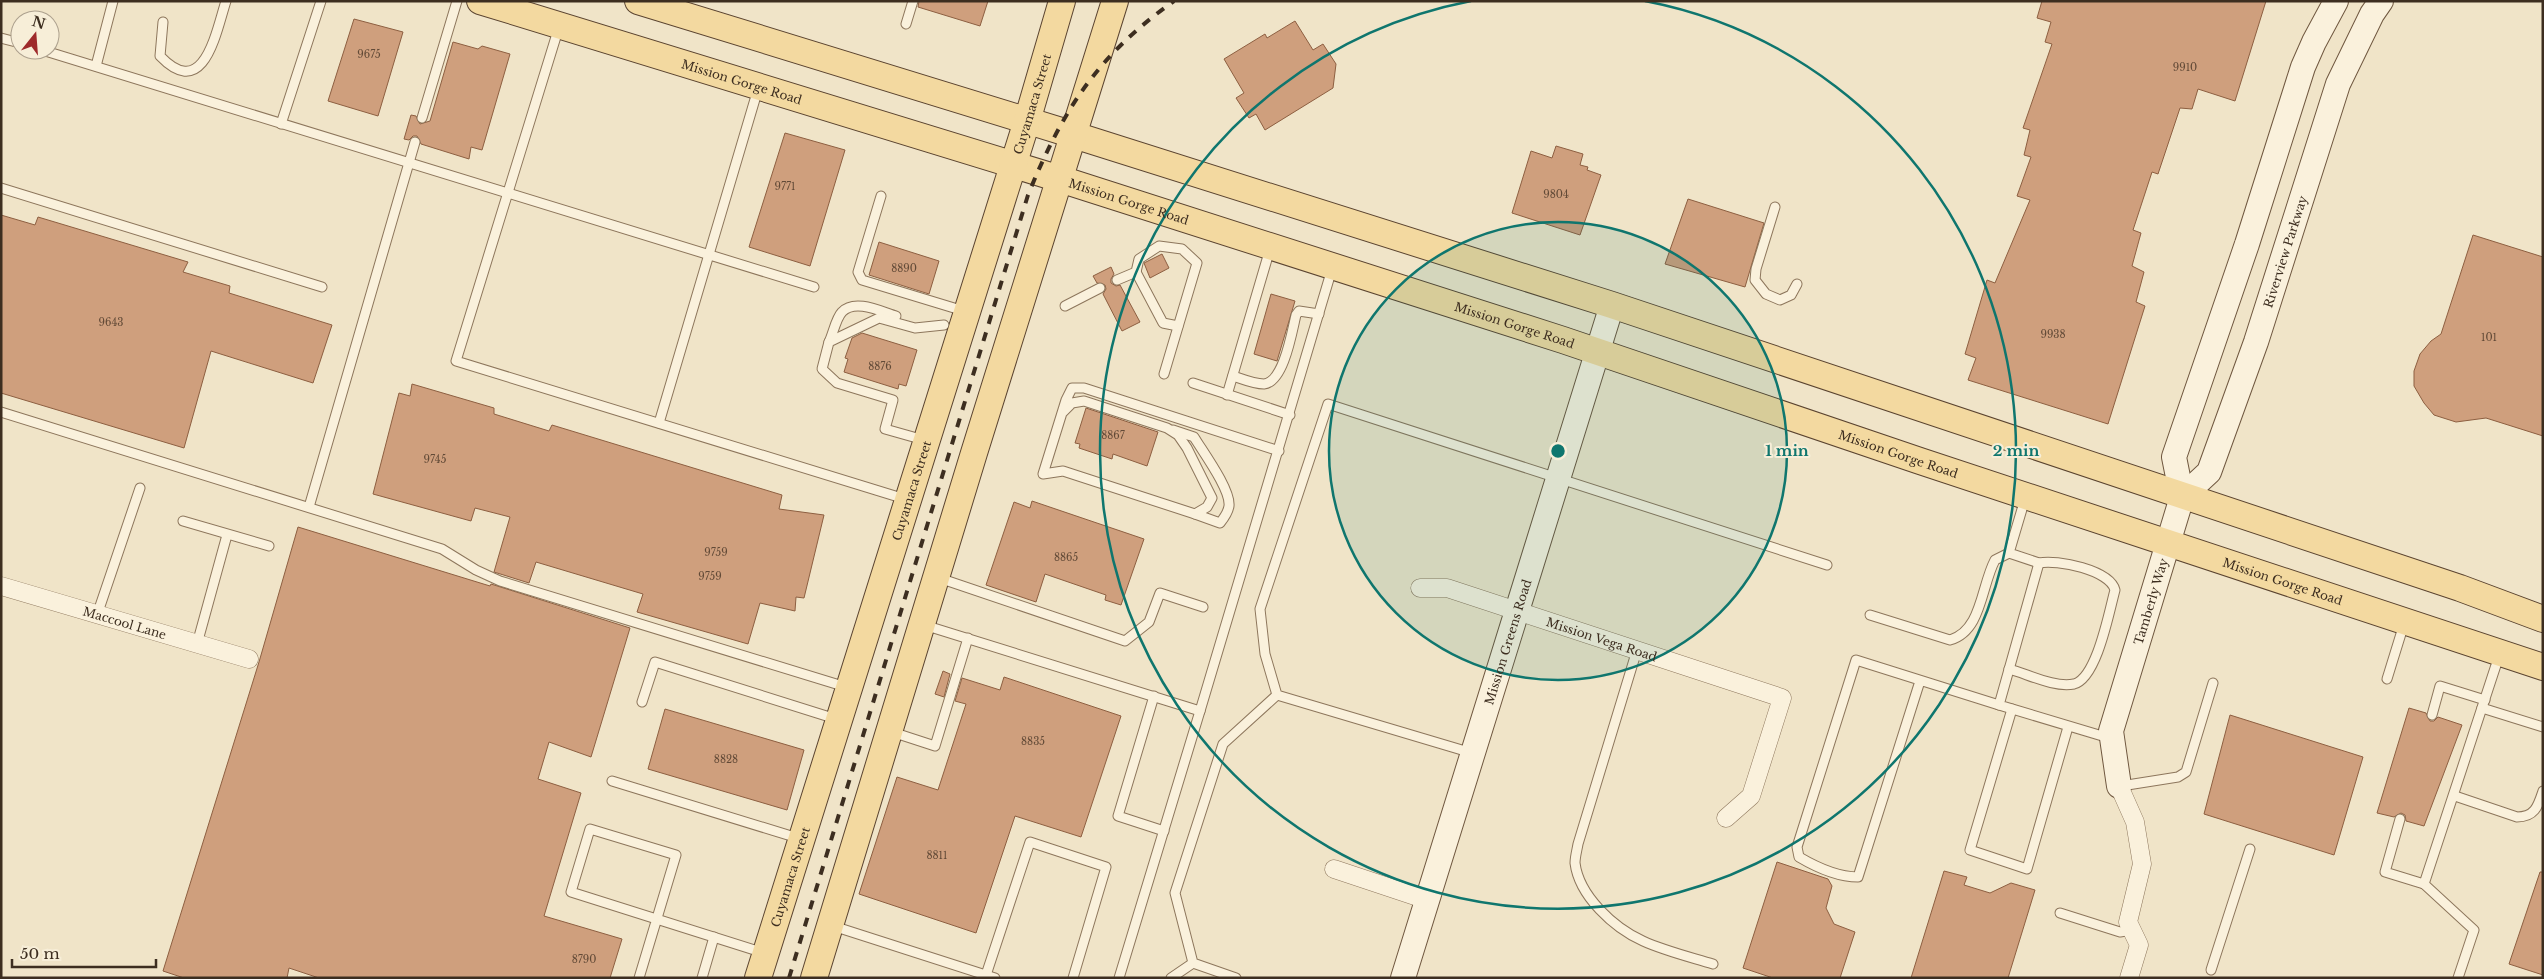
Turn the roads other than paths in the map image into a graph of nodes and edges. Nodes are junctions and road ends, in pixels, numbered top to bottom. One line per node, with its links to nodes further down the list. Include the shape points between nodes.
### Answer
1 (113, 1): 16 (lane)
2 (226, 1): 12 (lane, via 208,58 197,68 182,71 160,56)
3 (321, 1): 20 (lane)
4 (457, 1): 18 (lane)
5 (480, 1): 14 (main road, Mission Gorge Road)
6 (638, 1): 19 (main road)
7 (913, 1): 13 (lane)
8 (1062, 1): 19 (main road, Cuyamaca Street)
9 (1115, 1): 21 (main road)
10 (2336, 1): 62 (main road, via 2303,68 2174,456)
11 (2381, 1): 62 (main road, Riverview Parkway, via 2338,84 2256,342 2209,472)
12 (163, 22)
13 (906, 24)
14 (560, 25): 17 (main road, Mission Gorge Road); 27 (lane)
15 (60, 55): 16 (lane)
16 (96, 66): 20 (lane)
17 (759, 86): 24 (main road, Mission Gorge Road); 31 (lane)
18 (422, 118)
19 (1027, 121): 21 (main road); 24 (main road, Cuyamaca Street)
20 (281, 124): 23 (lane)
21 (1074, 135): 25 (main road); 39 (main road)
22 (415, 142): 23 (lane)
23 (408, 164): 27 (lane); 64 (lane)
24 (1013, 164): 25 (main road, Mission Gorge Road); 41 (main road, Cuyamaca Street)
25 (1060, 178): 30 (main road, Mission Gorge Road); 73 (main road)
26 (1, 188): 36 (lane)
27 (507, 194): 31 (lane); 55 (lane, via 456,361)
28 (881, 196): 41 (lane, via 858,272 862,280)
29 (1775, 207): 35 (lane, via 1755,280 1766,294 1780,300 1791,295)
30 (1271, 246): 32 (main road, Mission Gorge Road); 49 (lane)
31 (708, 255): 37 (lane); 55 (lane)
32 (1333, 266): 42 (lane); 47 (main road, Mission Gorge Road)
33 (1136, 272): 34 (lane); 45 (lane, via 1163,323); 45 (lane, via 1138,259 1159,246 1182,249 1197,263)
34 (1117, 280)
35 (1797, 284)
36 (322, 287)
37 (814, 287)
38 (1100, 288): 40 (lane)
39 (1612, 305): 47 (main road, Mission Greens Road); 62 (main road)
40 (1065, 306)
41 (967, 312): 57 (main road, Cuyamaca Street)
42 (1319, 314): 49 (lane, via 1304,310 1296,314 1280,371 1270,382 1258,383); 54 (lane)
43 (928, 325): 44 (lane); 46 (lane, via 915,328 879,318); 46 (lane, via 863,306 852,306 842,312)
44 (944, 325)
45 (1178, 326): 48 (lane)
46 (829, 342): 57 (lane, via 822,369 837,383 893,400 885,429)
47 (1597, 351): 59 (main road, Mission Greens Road); 61 (main road, Mission Gorge Road)
48 (1164, 374)
49 (1233, 376): 51 (lane)
50 (1194, 384): 51 (lane)
51 (1227, 395): 54 (lane)
52 (1, 412): 64 (lane)
53 (1062, 413): 56 (lane, via 1072,403 1084,401); 58 (lane, via 1072,388 1084,388); 65 (lane, via 1043,474 1063,471)
54 (1290, 415): 58 (lane)
55 (658, 423): 63 (lane)
56 (1167, 428): 65 (lane, via 1178,435 1187,448 1212,498 1208,507); 65 (lane, via 1194,437 1230,504 1226,517 1220,523)
57 (926, 441): 63 (main road, Cuyamaca Street)
58 (1279, 452): 100 (lane)
59 (1558, 477): 72 (lane); 77 (main road, Mission Greens Road); 94 (lane, via 1328,404 1260,608 1265,654)
60 (140, 488): 79 (lane)
61 (2026, 496): 68 (main road, Mission Gorge Road); 70 (lane)
62 (2182, 497): 68 (main road); 80 (main road, via 2460,588)
63 (908, 500): 93 (main road, Cuyamaca Street)
64 (309, 507): 93 (lane, via 442,549 500,581)
65 (1195, 514)
66 (183, 521): 67 (lane)
67 (227, 534): 69 (lane); 84 (lane)
68 (2168, 543): 81 (main road, Mission Gorge Road); 106 (main road, Tamberly Way, via 2111,731)
69 (269, 546)
70 (2009, 553): 71 (lane); 78 (lane, via 1994,560 1974,618 1960,638 1950,640)
71 (2039, 563): 89 (lane); 89 (lane, via 2050,560 2102,574 2111,581 2115,590 2094,662 2082,679 2074,684 2059,684)
72 (1827, 565)
73 (936, 577): 76 (lane, via 1125,641 1149,622 1160,593); 82 (main road)
74 (1, 586): 79 (street, Maccool Lane)
75 (1420, 588): 77 (street, Mission Vega Road, via 1447,588)
76 (1203, 607)
77 (1517, 610): 85 (street, Mission Vega Road); 107 (main road, Mission Greens Road)
78 (1870, 614)
79 (98, 615): 84 (street, Maccool Lane)
80 (2543, 619)
81 (2405, 622): 86 (main road, Mission Gorge Road); 90 (lane)
82 (922, 624): 83 (lane); 105 (main road)
83 (968, 638): 95 (lane); 105 (lane, via 935,746)
84 (197, 644): 87 (street, Maccool Lane)
85 (1638, 650): 112 (street, Mission Vega Road, via 1782,698 1750,796); 127 (lane, via 1578,844 1577,872 1581,884 1602,912 1631,935)
86 (2500, 653): 88 (main road, Mission Gorge Road); 97 (lane)
87 (248, 659)
88 (2543, 667)
89 (2009, 669): 98 (lane)
90 (2387, 679)
91 (1920, 681): 91 (lane, via 1856,660 1797,847 1799,857 1812,865 1858,877); 98 (lane)
92 (2213, 683): 109 (lane, via 2186,772 2178,777)
93 (849, 688): 102 (main road, Cuyamaca Street)
94 (1277, 695): 107 (lane); 126 (lane, via 1223,744 1175,893)
95 (1154, 696): 100 (lane); 114 (lane, via 1118,816)
96 (642, 702): 102 (lane, via 655,662)
97 (2483, 704): 101 (lane, via 2440,686); 104 (lane); 111 (lane)
98 (1999, 706): 99 (lane)
99 (2012, 709): 103 (lane); 103 (lane, via 1970,850 2027,869)
100 (1200, 710): 114 (lane)
101 (2432, 715)
102 (839, 720): 115 (main road, Cuyamaca Street)
103 (2068, 727): 106 (lane)
104 (2543, 728)
105 (889, 731): 122 (main road)
106 (2112, 739): 109 (main road, Tamberly Way)
107 (1473, 754): 119 (main road, Mission Greens Road)
108 (612, 781): 115 (lane)
109 (2119, 786): 123 (street, via 2135,822 2142,864 2128,922)
110 (2543, 791): 111 (lane, via 2536,809 2524,817)
111 (2455, 796): 118 (lane)
112 (1726, 818)
113 (2400, 819): 118 (lane, via 2385,872)
114 (1164, 831): 135 (lane)
115 (801, 839): 125 (main road, Cuyamaca Street)
116 (2250, 849): 128 (lane)
117 (1334, 869): 119 (street)
118 (2424, 884): 140 (lane, via 2474,930)
119 (1427, 900): 138 (main road, Mission Greens Road)
120 (2060, 913): 123 (lane, via 2120,932)
121 (657, 919): 121 (lane, via 572,892 590,829 676,855); 124 (lane); 130 (lane)
122 (830, 925): 129 (lane); 133 (main road)
123 (2132, 930): 139 (street, via 2139,945)
124 (714, 937): 125 (lane); 131 (lane)
125 (765, 953): 132 (main road, Cuyamaca Street)
126 (1193, 963): 136 (lane); 137 (lane)
127 (1713, 964)
128 (2211, 970)
129 (991, 976): 134 (lane, via 1030,842 1106,867)
130 (639, 978)
131 (702, 978)
132 (758, 978)
133 (814, 978)
134 (1073, 978)
135 (1119, 978)
136 (1171, 978)
137 (1236, 978)
138 (1403, 978)
139 (2129, 978)
140 (2458, 978)

